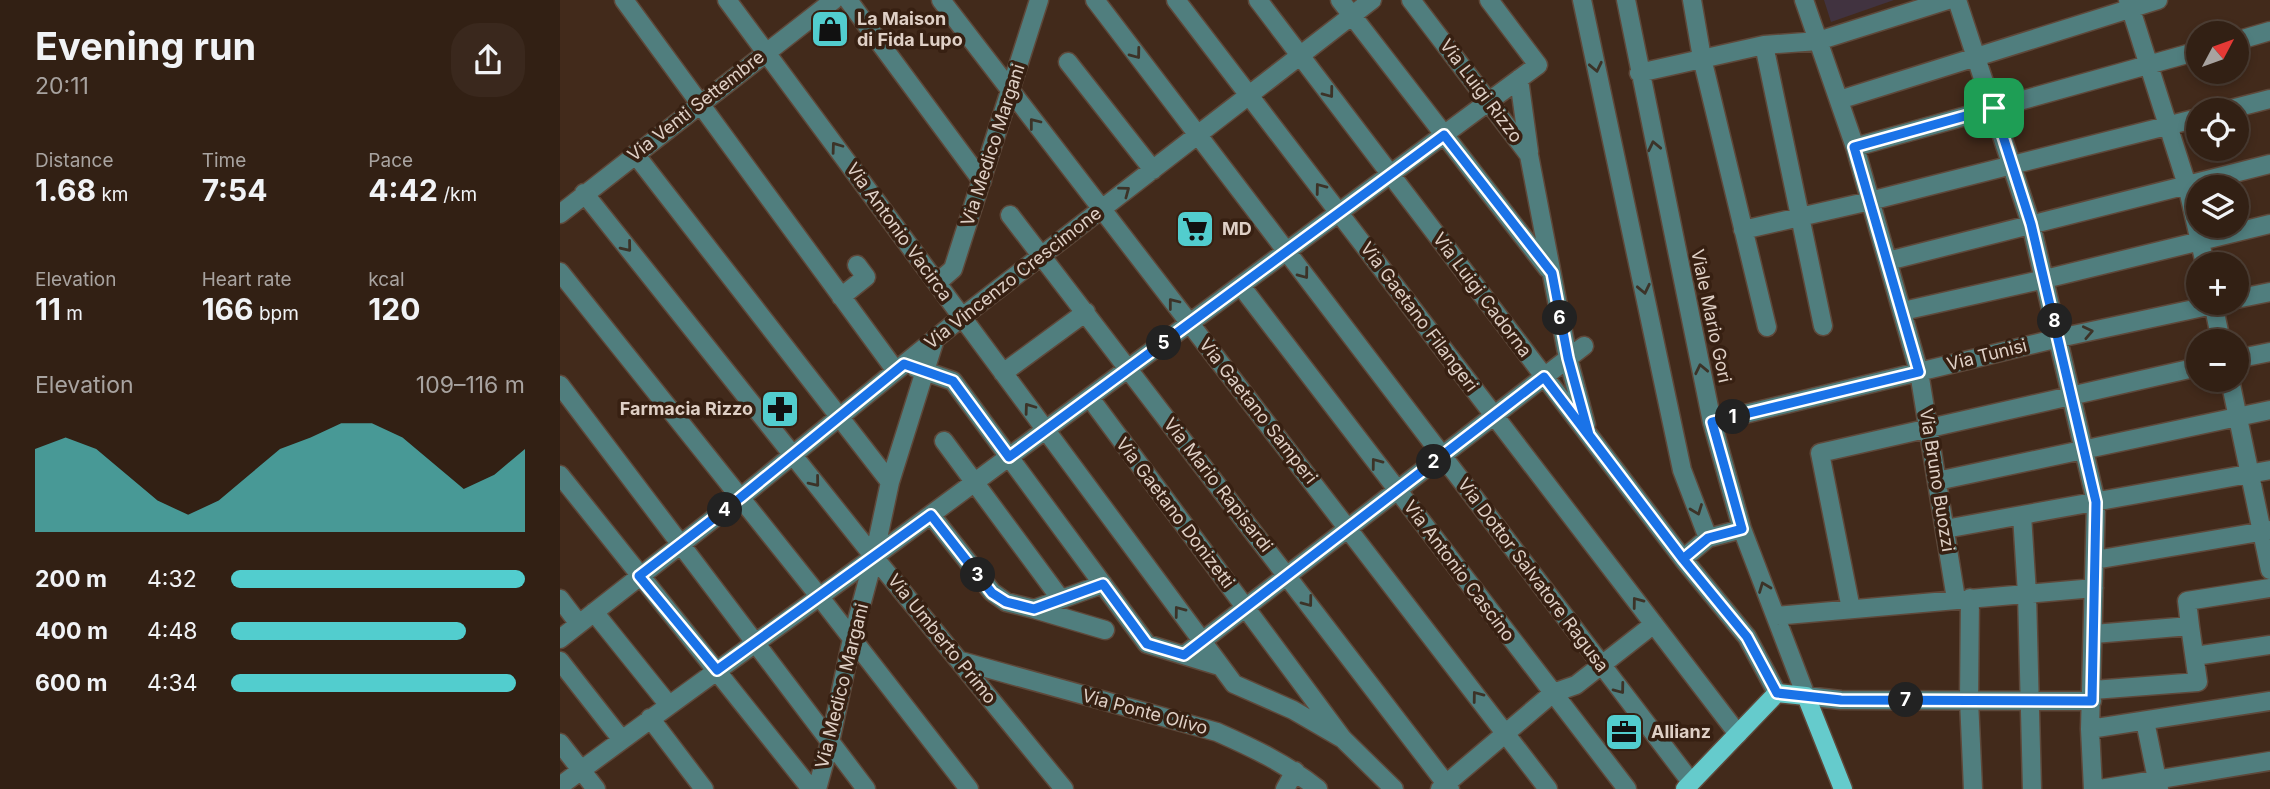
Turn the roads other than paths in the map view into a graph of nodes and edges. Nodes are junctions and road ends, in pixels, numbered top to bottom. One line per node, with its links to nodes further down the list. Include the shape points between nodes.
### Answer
1 (624, 0): 41 (street)
2 (727, 0): 27 (street, Via Antonio Vacirca)
3 (834, 0): 27 (street, Via Venti Settembre)
4 (848, 0): 56 (street)
5 (941, 0): 36 (street, Via Gaetano Samperi)
6 (1039, 0): 36 (street, Via Medico Margani)
7 (1094, 0): 46 (street, Via Dottor Salvatore Ragusa, one-way to 46)
8 (1176, 0): 37 (street, Via Gaetano Filangeri)
9 (1258, 0): 29 (street, Via Luigi Cadorna)
10 (1340, 0): 22 (street)
11 (1372, 0): 22 (street, Via Vincenzo Crescimone)
12 (1411, 0): 40 (street, Via Luigi Rizzo)
13 (1489, 0): 35 (street, via 1538,65)
14 (1582, 0): 137 (street, one-way to 137, via 1682,470)
15 (1626, 0): 34 (street, Viale Mario Gori)
16 (1804, 0): 25 (street, Via Bruno Buozzi)
17 (1948, 0): 25 (street)
18 (1958, 0): 30 (street)
19 (2158, 0): 21 (street)
20 (1694, 1): 31 (street)
21 (2130, 4): 30 (street); 33 (street)
22 (1352, 15): 29 (street, Via Vincenzo Crescimone); 47 (street)
23 (2270, 31): 24 (street)
24 (2249, 37)
25 (1818, 41): 26 (street); 39 (street, Via Bruno Buozzi)
26 (1764, 46): 31 (street); 65 (street)
27 (765, 51): 41 (street, Via Venti Settembre); 79 (street, Via Antonio Vacirca, one-way to 27)
28 (2186, 54): 33 (street)
29 (1301, 56): 37 (street, Via Vincenzo Crescimone); 54 (street, Via Luigi Cadorna, one-way to 54)
30 (1977, 56): 39 (street); 43 (street)
31 (1702, 58): 34 (street); 68 (street)
32 (1068, 62): 53 (street)
33 (2149, 65): 43 (street); 45 (street)
34 (1639, 73): 113 (street, Viale Mario Gori, one-way to 34)
35 (1519, 79): 40 (street); 50 (street)
36 (1009, 92): 56 (street, Via Medico Margani); 61 (street, Via Gaetano Samperi, one-way to 36)
37 (1249, 95): 46 (street, Via Vincenzo Crescimone); 62 (street, Via Gaetano Filangeri, one-way to 37)
38 (2270, 99): 42 (street)
39 (1839, 100): 48 (street, Via Bruno Buozzi)
40 (1489, 102): 47 (street); 50 (street, Via Luigi Rizzo)
41 (698, 103): 49 (street, Via Venti Settembre); 83 (street)
42 (2249, 104)
43 (1994, 108): 48 (street); 52 (street)
44 (2186, 121): 45 (street)
45 (2168, 125): 52 (street); 57 (street)
46 (1197, 135): 53 (street, Via Vincenzo Crescimone); 71 (street, Via Dottor Salvatore Ragusa)
47 (1444, 135): 54 (street); 77 (street)
48 (1854, 147): 60 (street, Via Bruno Buozzi)
49 (635, 154): 59 (street, Via Venti Settembre); 111 (street)
50 (1529, 155): 77 (street, Via Luigi Rizzo)
51 (2270, 164): 55 (street)
52 (2012, 165): 60 (street); 66 (street)
53 (1153, 170): 61 (street, Via Vincenzo Crescimone, one-way to 53)
54 (1391, 174): 62 (street); 104 (street, Via Luigi Cadorna)
55 (2227, 175)
56 (982, 181): 79 (street, Via Medico Margani, via 953,269)
57 (2186, 182)
58 (2186, 185): 66 (street)
59 (584, 193): 63 (street, Via Venti Settembre); 119 (street, Via Umberto Primo, one-way to 119)
60 (1870, 201): 65 (street); 74 (street, Via Bruno Buozzi)
61 (1101, 209): 73 (street, Via Vincenzo Crescimone); 89 (street, Via Gaetano Samperi, one-way to 61)
62 (1339, 213): 71 (street); 110 (street, Via Gaetano Filangeri)
63 (560, 214)
64 (1010, 215): 73 (street, Via Mario Rapisardi)
65 (1800, 218): 68 (street); 90 (street)
66 (2031, 224): 74 (street); 78 (street)
67 (2270, 224): 70 (street)
68 (1744, 230): 91 (street)
69 (2199, 238): 70 (street)
70 (2200, 241): 72 (street); 78 (street)
71 (1287, 252): 80 (street); 120 (street, Via Dottor Salvatore Ragusa, one-way to 120)
72 (2202, 252)
73 (1042, 256): 87 (street, Via Mario Rapisardi); 88 (street, Via Vincenzo Crescimone)
74 (1888, 261): 86 (street, Via Bruno Buozzi)
75 (858, 265): 83 (street, via 866,276)
76 (560, 272): 129 (street)
77 (1552, 273): 97 (street, Via Luigi Rizzo)
78 (2045, 279): 86 (street); 93 (street)
79 (937, 283): 84 (street, Via Antonio Vacirca)
80 (1241, 286): 89 (street); 128 (street, Via Antonio Cascino, one-way to 80)
81 (2270, 292): 82 (street)
82 (2249, 296)
83 (841, 297): 98 (street)
84 (950, 302): 88 (street, Via Antonio Vacirca); 92 (street, Via Medico Margani)
85 (2186, 310): 93 (street, Via Tunisi, one-way to 85)
86 (1902, 311): 102 (street, Via Bruno Buozzi)
87 (1086, 312): 99 (street, Via Mario Rapisardi); 103 (street)
88 (962, 317): 92 (street, Via Vincenzo Crescimone); 103 (street, Via Antonio Vacirca)
89 (1190, 324): 99 (street); 133 (street, Via Gaetano Samperi)
90 (1823, 326)
91 (1767, 327)
92 (936, 338): 98 (street, Via Vincenzo Crescimone); 101 (street, Via Medico Margani)
93 (2059, 338): 102 (street, Via Tunisi); 107 (street)
94 (1584, 346): 97 (street)
95 (2270, 352): 96 (street)
96 (2249, 356)
97 (1568, 358): 104 (street); 116 (street, Via Luigi Rizzo)
98 (900, 368): 101 (street); 111 (street, Via Vincenzo Crescimone)
99 (1128, 370): 108 (street); 143 (street, Via Mario Rapisardi)
100 (2186, 370): 107 (street)
101 (925, 372): 121 (street, via 953,381); 126 (street, Via Medico Margani)
102 (1919, 372): 113 (street, Via Tunisi); 114 (street, Via Bruno Buozzi)
103 (1003, 373): 115 (street, Via Antonio Vacirca, one-way to 103)
104 (1544, 377): 110 (street); 116 (street, Via Luigi Cadorna)
105 (560, 385): 138 (street)
106 (2232, 392): 112 (street)
107 (2072, 395): 114 (street); 118 (street)
108 (1090, 398): 115 (street); 153 (street, Via Gaetano Donizetti)
109 (2270, 410): 112 (street)
110 (1494, 415): 120 (street); 159 (street, Via Gaetano Filangeri, one-way to 110)
111 (839, 416): 119 (street, Via Vincenzo Crescimone); 126 (street)
112 (2237, 416): 118 (street); 123 (street)
113 (1712, 422): 134 (street, Viale Mario Gori)
114 (1928, 428): 125 (street, Via Bruno Buozzi); 155 (street, via 1820,453)
115 (1046, 431): 121 (street); 165 (street, Via Antonio Vacirca, one-way to 115)
116 (1589, 435): 140 (street, Via Luigi Cadorna)
117 (944, 441): 127 (street)
118 (2085, 450): 125 (street); 130 (street)
119 (793, 454): 129 (street, Via Vincenzo Crescimone); 139 (street, Via Umberto Primo, one-way to 139)
120 (1442, 456): 128 (street); 172 (street, Via Dottor Salvatore Ragusa)
121 (1009, 457): 127 (street); 145 (street)
122 (2270, 470): 123 (street)
123 (2250, 473): 130 (street); 136 (street)
124 (560, 475): 144 (street)
125 (1937, 481): 135 (street, Via Bruno Buozzi)
126 (890, 482): 139 (street, Via Medico Margani)
127 (974, 483): 131 (street); 150 (street)
128 (1398, 490): 133 (street); 175 (street, Via Antonio Cascino)
129 (740, 498): 138 (street, Via Vincenzo Crescimone); 149 (street)
130 (2096, 502): 132 (street); 141 (street)
131 (931, 515): 139 (street); 154 (street, via 992,593)
132 (2022, 515): 135 (street); 148 (street)
133 (1349, 528): 143 (street); 186 (street, Via Gaetano Samperi, one-way to 133)
134 (1742, 529): 137 (street); 157 (street, Viale Mario Gori, one-way to 134)
135 (1945, 529): 151 (street, Via Bruno Buozzi)
136 (2266, 531): 141 (street); 142 (street)
137 (1708, 538): 140 (street)
138 (679, 544): 144 (street, Via Vincenzo Crescimone); 166 (street)
139 (874, 557): 149 (street); 164 (street, Via Medico Margani); 171 (street, Via Umberto Primo)
140 (1683, 559): 176 (street, Via Luigi Cadorna, via 1747,637)
141 (2095, 560): 146 (street)
142 (2270, 570)
143 (1288, 575): 153 (street); 198 (street, Via Mario Rapisardi, one-way to 198)
144 (639, 576): 156 (street, Via Vincenzo Crescimone); 174 (street)
145 (1103, 584): 150 (street); 168 (street, via 1147,644)
146 (2086, 588): 148 (street); 162 (street)
147 (2270, 588): 160 (street, via 2187,601)
148 (2027, 594): 151 (street); 180 (street)
149 (819, 596): 164 (street); 166 (street)
150 (1059, 598): 154 (street)
151 (1963, 598): 155 (street); 179 (street, Via Bruno Buozzi)
152 (560, 599): 158 (street)
153 (1245, 608): 165 (street); 188 (street, Via Gaetano Donizetti)
154 (1034, 609): 161 (street)
155 (1851, 609): 157 (street)
156 (594, 612): 158 (street, Via Vincenzo Crescimone); 182 (street)
157 (1776, 616): 177 (street, Viale Mario Gori)
158 (579, 624): 163 (street, Via Vincenzo Crescimone)
159 (1654, 624): 172 (street); 187 (street, Via Gaetano Filangeri)
160 (2190, 626): 162 (street); 169 (street)
161 (1105, 630)
162 (2094, 634): 178 (street)
163 (560, 639)
164 (852, 639): 190 (street, Via Medico Margani); 203 (street)
165 (1202, 641): 168 (street); 173 (street, Via Antonio Vacirca)
166 (754, 643): 174 (street); 190 (street)
167 (2270, 645): 169 (street)
168 (1184, 655): 173 (street)
169 (2195, 656): 178 (street, via 2198,682 2116,688)
170 (560, 661): 189 (street)
171 (961, 662): 194 (street, Via Ponte Olivo, via 1217,732); 204 (street, Via Umberto Primo)
172 (1601, 665): 175 (street, via 1576,685); 197 (street, Via Dottor Salvatore Ragusa, one-way to 197)
173 (1219, 666): 188 (street, via 1234,684)
174 (717, 670): 182 (street); 201 (street)
175 (1553, 693): 186 (street); 209 (street, Via Antonio Cascino)
176 (1777, 693): 177 (main road); 187 (main road)
177 (1806, 696): 179 (street); 210 (main road, Viale Mario Gori)
178 (2087, 697): 180 (street); 185 (street)
179 (1969, 701): 180 (street); 211 (street, Via Bruno Buozzi)
180 (2029, 701): 212 (street)
181 (2270, 701): 184 (street)
182 (668, 704): 183 (street)
183 (650, 718): 189 (street); 200 (street)
184 (2145, 721): 185 (street); 195 (street)
185 (2090, 729): 213 (street)
186 (1505, 733): 198 (street); 208 (street, Via Gaetano Samperi)
187 (1738, 734): 197 (main road)
188 (1343, 739): 207 (street, Via Gaetano Donizetti)
189 (622, 740): 193 (street)
190 (830, 742): 201 (street, Via Medico Margani); 202 (street)
191 (560, 743): 193 (street)
192 (2270, 761): 195 (street)
193 (582, 770): 196 (street); 199 (street)
194 (1295, 771): 205 (street); 206 (street, Via Ponte Olivo)
195 (2158, 785): 214 (street)
196 (560, 786)
197 (1688, 786)
198 (1446, 787)
199 (596, 789)
200 (705, 789)
201 (814, 789)
202 (866, 789)
203 (969, 789)
204 (1064, 789)
205 (1285, 789)
206 (1318, 789)
207 (1394, 789)
208 (1548, 789)
209 (1627, 789)
210 (1843, 789)
211 (1973, 789)
212 (2032, 789)
213 (2093, 789)
214 (2101, 789)

